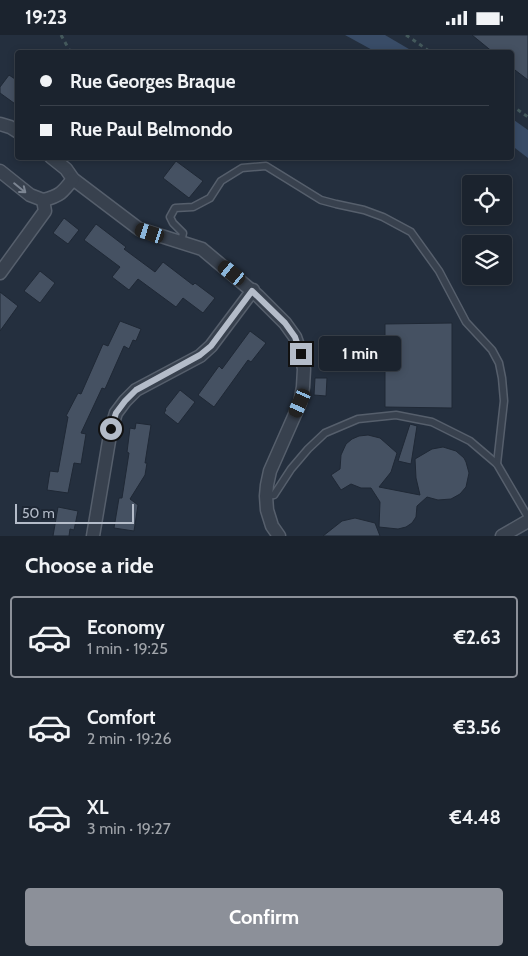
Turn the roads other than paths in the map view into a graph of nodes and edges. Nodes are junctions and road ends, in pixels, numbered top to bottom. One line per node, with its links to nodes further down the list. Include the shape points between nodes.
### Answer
1 (0, 124): 2 (street)
2 (15, 130)
3 (55, 160): 5 (street)
4 (0, 171): 6 (street, one-way to 6, via 30,195)
5 (73, 179): 6 (street, via 64,191); 7 (street, via 139,229)
6 (43, 200): 8 (street, via 45,211)
7 (181, 243): 9 (street, via 202,249); 10 (lane, via 184,233 170,217 174,208 193,207 210,198 221,181 242,167 266,166 321,200 364,210 411,231 466,322 492,350 499,363 504,401)
8 (0, 273)
9 (252, 291): 11 (street, via 295,337 304,369 300,403 270,471); 13 (street, via 206,351 136,390 116,413)
10 (497, 464): 11 (lane, via 470,441 432,422 396,415 358,419 325,433 291,469 274,495); 12 (lane)
11 (266, 496): 14 (street, via 272,526)
12 (528, 519): 15 (street)
13 (93, 536)
14 (279, 536)
15 (502, 536)

